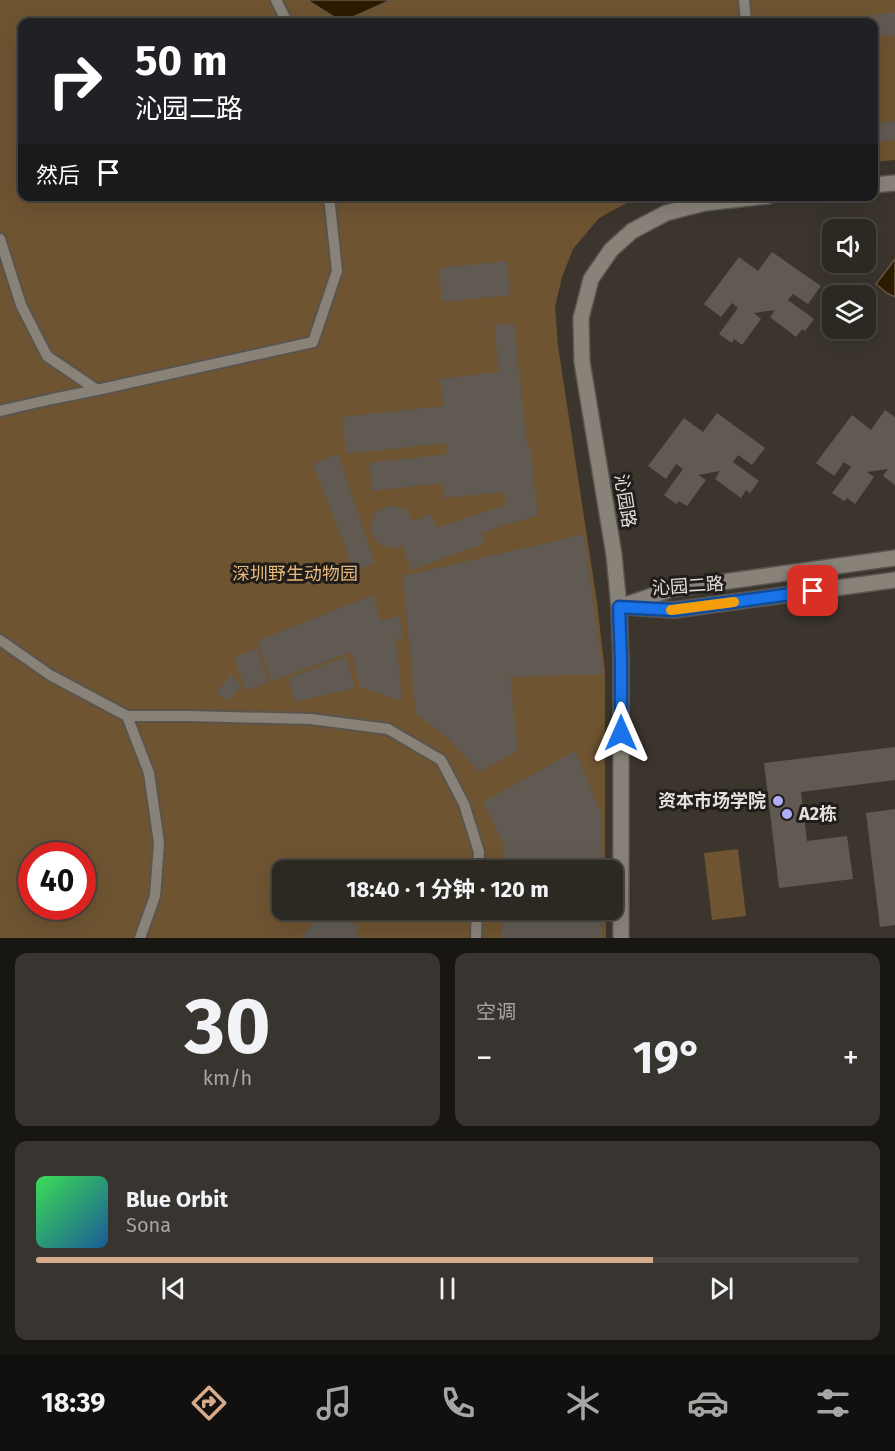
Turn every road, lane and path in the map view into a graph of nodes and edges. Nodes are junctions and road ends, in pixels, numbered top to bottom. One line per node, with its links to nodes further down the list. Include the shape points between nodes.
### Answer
1 (276, 0): 3 (lane)
2 (744, 0): 4 (lane)
3 (285, 18)
4 (746, 18)
5 (895, 183): 6 (street)
6 (878, 185)
7 (329, 201): 10 (lane, via 337,271 313,342)
8 (723, 201): 14 (street, 沁园路, via 666,213 632,231 611,249 591,279 581,318 582,362)
9 (0, 239): 10 (lane, via 21,305 47,356)
10 (97, 390): 11 (lane)
11 (0, 411)
12 (895, 558): 14 (street, 沁园二路, via 672,589)
13 (895, 580): 14 (street, 沁园二路, via 674,610)
14 (619, 607): 21 (street, 沁园路)
15 (0, 640): 16 (lane, via 50,675)
16 (127, 716): 17 (lane, via 311,718 388,729 441,760 464,804); 19 (lane, via 149,773 159,843 155,896)
17 (479, 860)
18 (477, 920): 20 (lane)
19 (140, 938)
20 (476, 938)
21 (621, 938)

